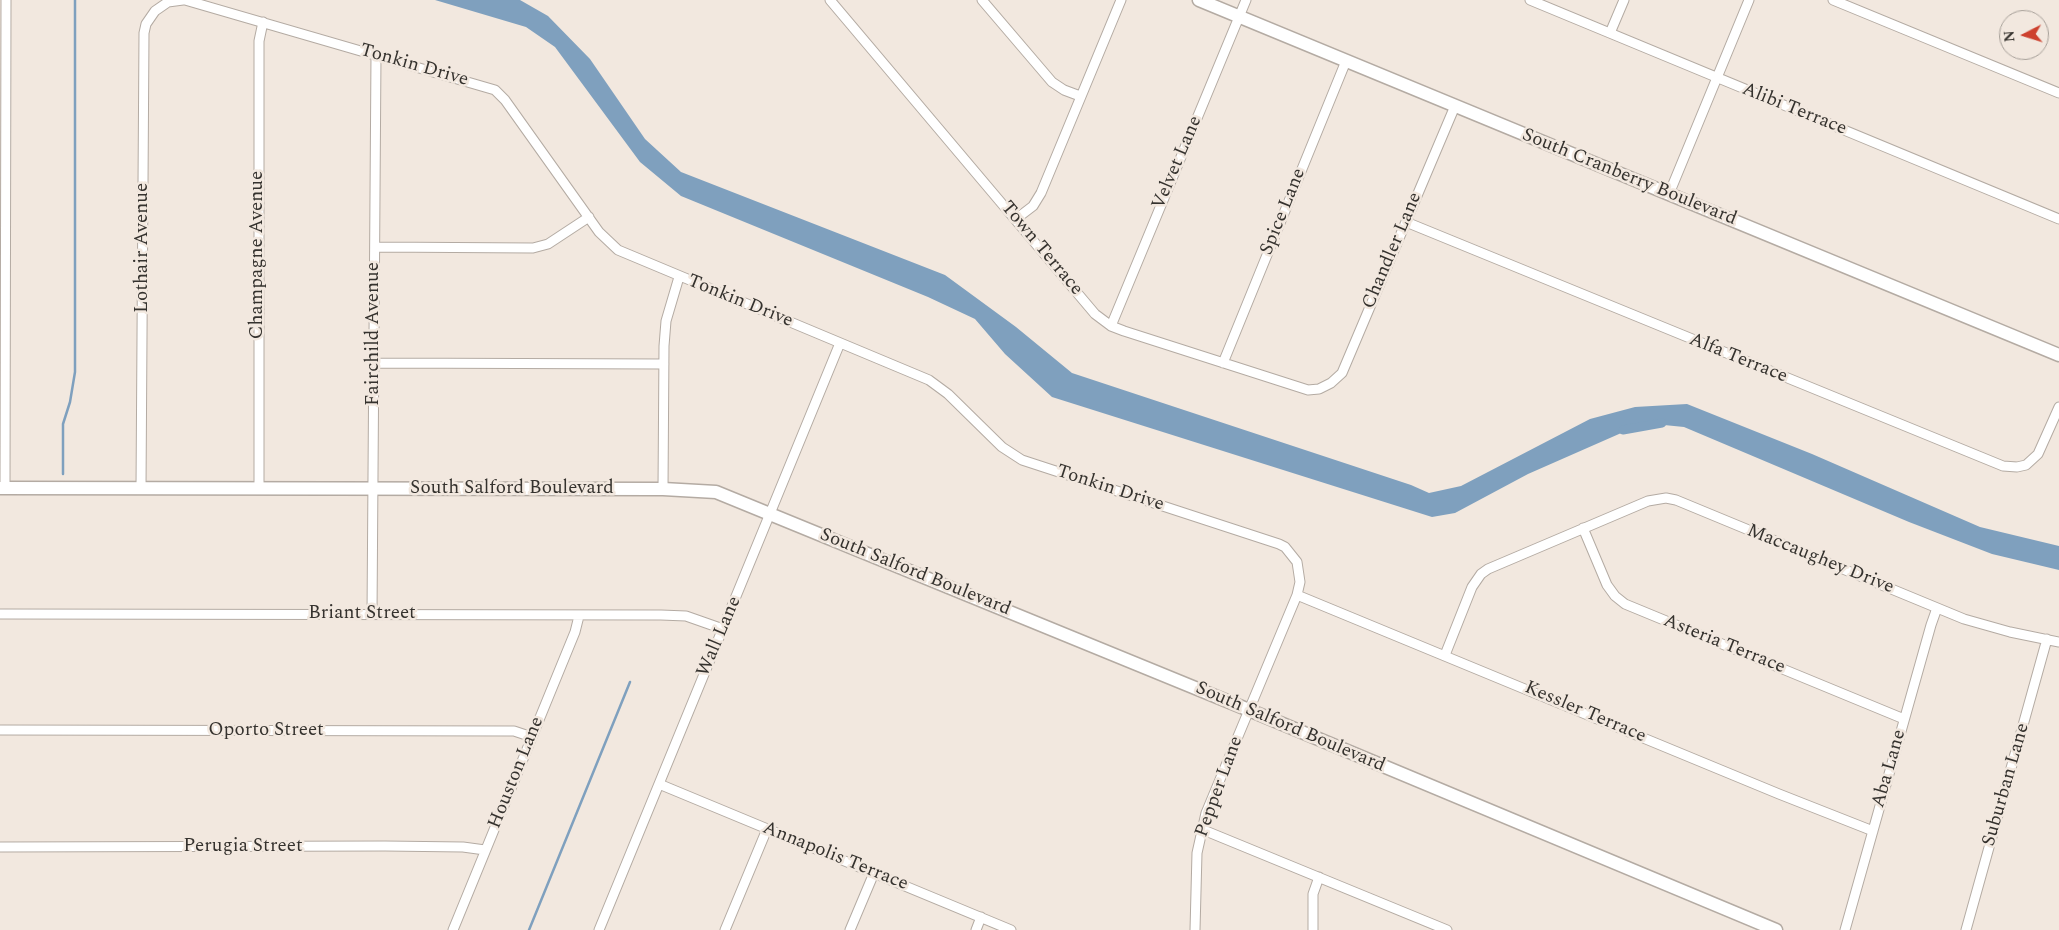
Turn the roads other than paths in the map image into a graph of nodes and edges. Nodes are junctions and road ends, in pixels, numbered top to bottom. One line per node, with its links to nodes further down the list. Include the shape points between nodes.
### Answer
1 (6, 0): 13 (street)
2 (184, 0): 12 (street, Tonkin Drive, via 168,2); 15 (street, Tonkin Drive)
3 (830, 0): 26 (street, Town Terrace)
4 (982, 0): 21 (street, via 1052,82)
5 (1121, 0): 21 (street)
6 (1199, 0): 14 (street, South Cranberry Boulevard)
7 (1246, 0): 14 (street, Velvet Lane)
8 (1530, 0): 16 (street, Alibi Terrace)
9 (1624, 0): 16 (street)
10 (1749, 0): 19 (street)
11 (1833, 0): 20 (street)
12 (155, 11): 42 (street, Lothair Avenue, via 146,24 143,44)
13 (3, 16): 23 (street)
14 (1239, 17): 18 (street, South Cranberry Boulevard); 32 (street, Velvet Lane)
15 (263, 22): 17 (street, Tonkin Drive); 43 (street, Champagne Avenue, via 259,42)
16 (1610, 33): 19 (street, Alibi Terrace)
17 (376, 55): 25 (street, Tonkin Drive, via 486,87 499,94); 29 (street, Fairchild Avenue)
18 (1346, 60): 22 (street, South Cranberry Boulevard); 36 (street, Spice Lane)
19 (1717, 78): 24 (street); 27 (street, Alibi Terrace)
20 (2059, 93)
21 (1080, 96): 26 (street, via 1036,202)
22 (1455, 106): 24 (street, South Cranberry Boulevard); 28 (street, Chandler Lane)
23 (3, 132): 30 (street)
24 (1669, 194): 34 (street, South Cranberry Boulevard)
25 (589, 217): 29 (street, via 548,244 533,248); 31 (street, Tonkin Drive, via 618,250)
26 (1016, 219): 32 (street, Town Terrace, via 1096,314)
27 (2059, 219)
28 (1406, 222): 39 (street, Chandler Lane, via 1342,373); 40 (street, Alfa Terrace, via 2003,466 2018,467 2032,461 2041,450)
29 (374, 247): 35 (street, Fairchild Avenue)
30 (3, 248): 37 (street)
31 (679, 277): 33 (street, Tonkin Drive); 38 (street, via 666,320)
32 (1111, 326): 36 (street, Town Terrace)
33 (840, 343): 46 (street, Wall Lane); 48 (street, Tonkin Drive, via 935,384 1002,447 1022,460 1279,544 1292,553 1297,562 1300,578)
34 (2059, 355)
35 (374, 363): 38 (street); 44 (street, Fairchild Avenue)
36 (1223, 363): 39 (street, Town Terrace, via 1308,390)
37 (3, 364): 41 (street)
38 (664, 364): 45 (street)
39 (1322, 388)
40 (2059, 407)
41 (3, 488): 42 (street, South Salford Boulevard)
42 (141, 488): 43 (street, South Salford Boulevard)
43 (259, 488): 44 (street, South Salford Boulevard)
44 (373, 488): 45 (street, South Salford Boulevard); 51 (street, Fairchild Avenue)
45 (663, 489): 46 (street, South Salford Boulevard, via 716,492)
46 (771, 514): 53 (street, Wall Lane); 57 (street, South Salford Boulevard)
47 (1584, 528): 49 (street, Maccaughey Drive, via 1648,501 1676,500); 56 (street, Maccaughey Drive, via 1481,574 1472,587); 58 (street, Asteria Terrace, via 1607,585 1626,604)
48 (1297, 595): 56 (street, Kessler Terrace); 57 (street, Pepper Lane)
49 (1937, 608): 54 (street, Maccaughey Drive, via 1986,626); 58 (street, Aba Lane)
50 (0, 614): 51 (street, Briant Street)
51 (372, 614): 52 (street, Briant Street)
52 (579, 616): 53 (street, Briant Street, via 686,616); 60 (street, Houston Lane)
53 (723, 629): 61 (street, Wall Lane)
54 (2047, 639): 55 (street, Maccaughey Drive); 82 (street, Suburban Lane)
55 (2059, 642)
56 (1445, 655): 64 (street, Kessler Terrace)
57 (1249, 710): 63 (street, Pepper Lane); 80 (street, South Salford Boulevard)
58 (1904, 719): 64 (street, Aba Lane)
59 (0, 730): 60 (street, Oporto Street, via 514,731)
60 (532, 737): 66 (street, Houston Lane)
61 (659, 784): 62 (street, Annapolis Terrace); 72 (street, Wall Lane)
62 (767, 829): 67 (street, Annapolis Terrace); 73 (street)
63 (1201, 829): 68 (street); 77 (street, Pepper Lane, via 1197,853)
64 (1873, 831): 81 (street, Aba Lane)
65 (0, 846): 66 (street, Perugia Street, via 443,847)
66 (485, 850): 71 (street, Houston Lane)
67 (874, 874): 69 (street, Annapolis Terrace); 74 (street)
68 (1319, 877): 70 (street); 78 (street, via 1313,894)
69 (981, 918): 75 (street); 76 (street, Annapolis Terrace)
70 (1433, 927): 79 (street)
71 (453, 930)
72 (599, 930)
73 (725, 930)
74 (850, 930)
75 (976, 930)
76 (1011, 930)
77 (1195, 930)
78 (1312, 930)
79 (1447, 930)
80 (1776, 930)
81 (1845, 930)
82 (1966, 930)

